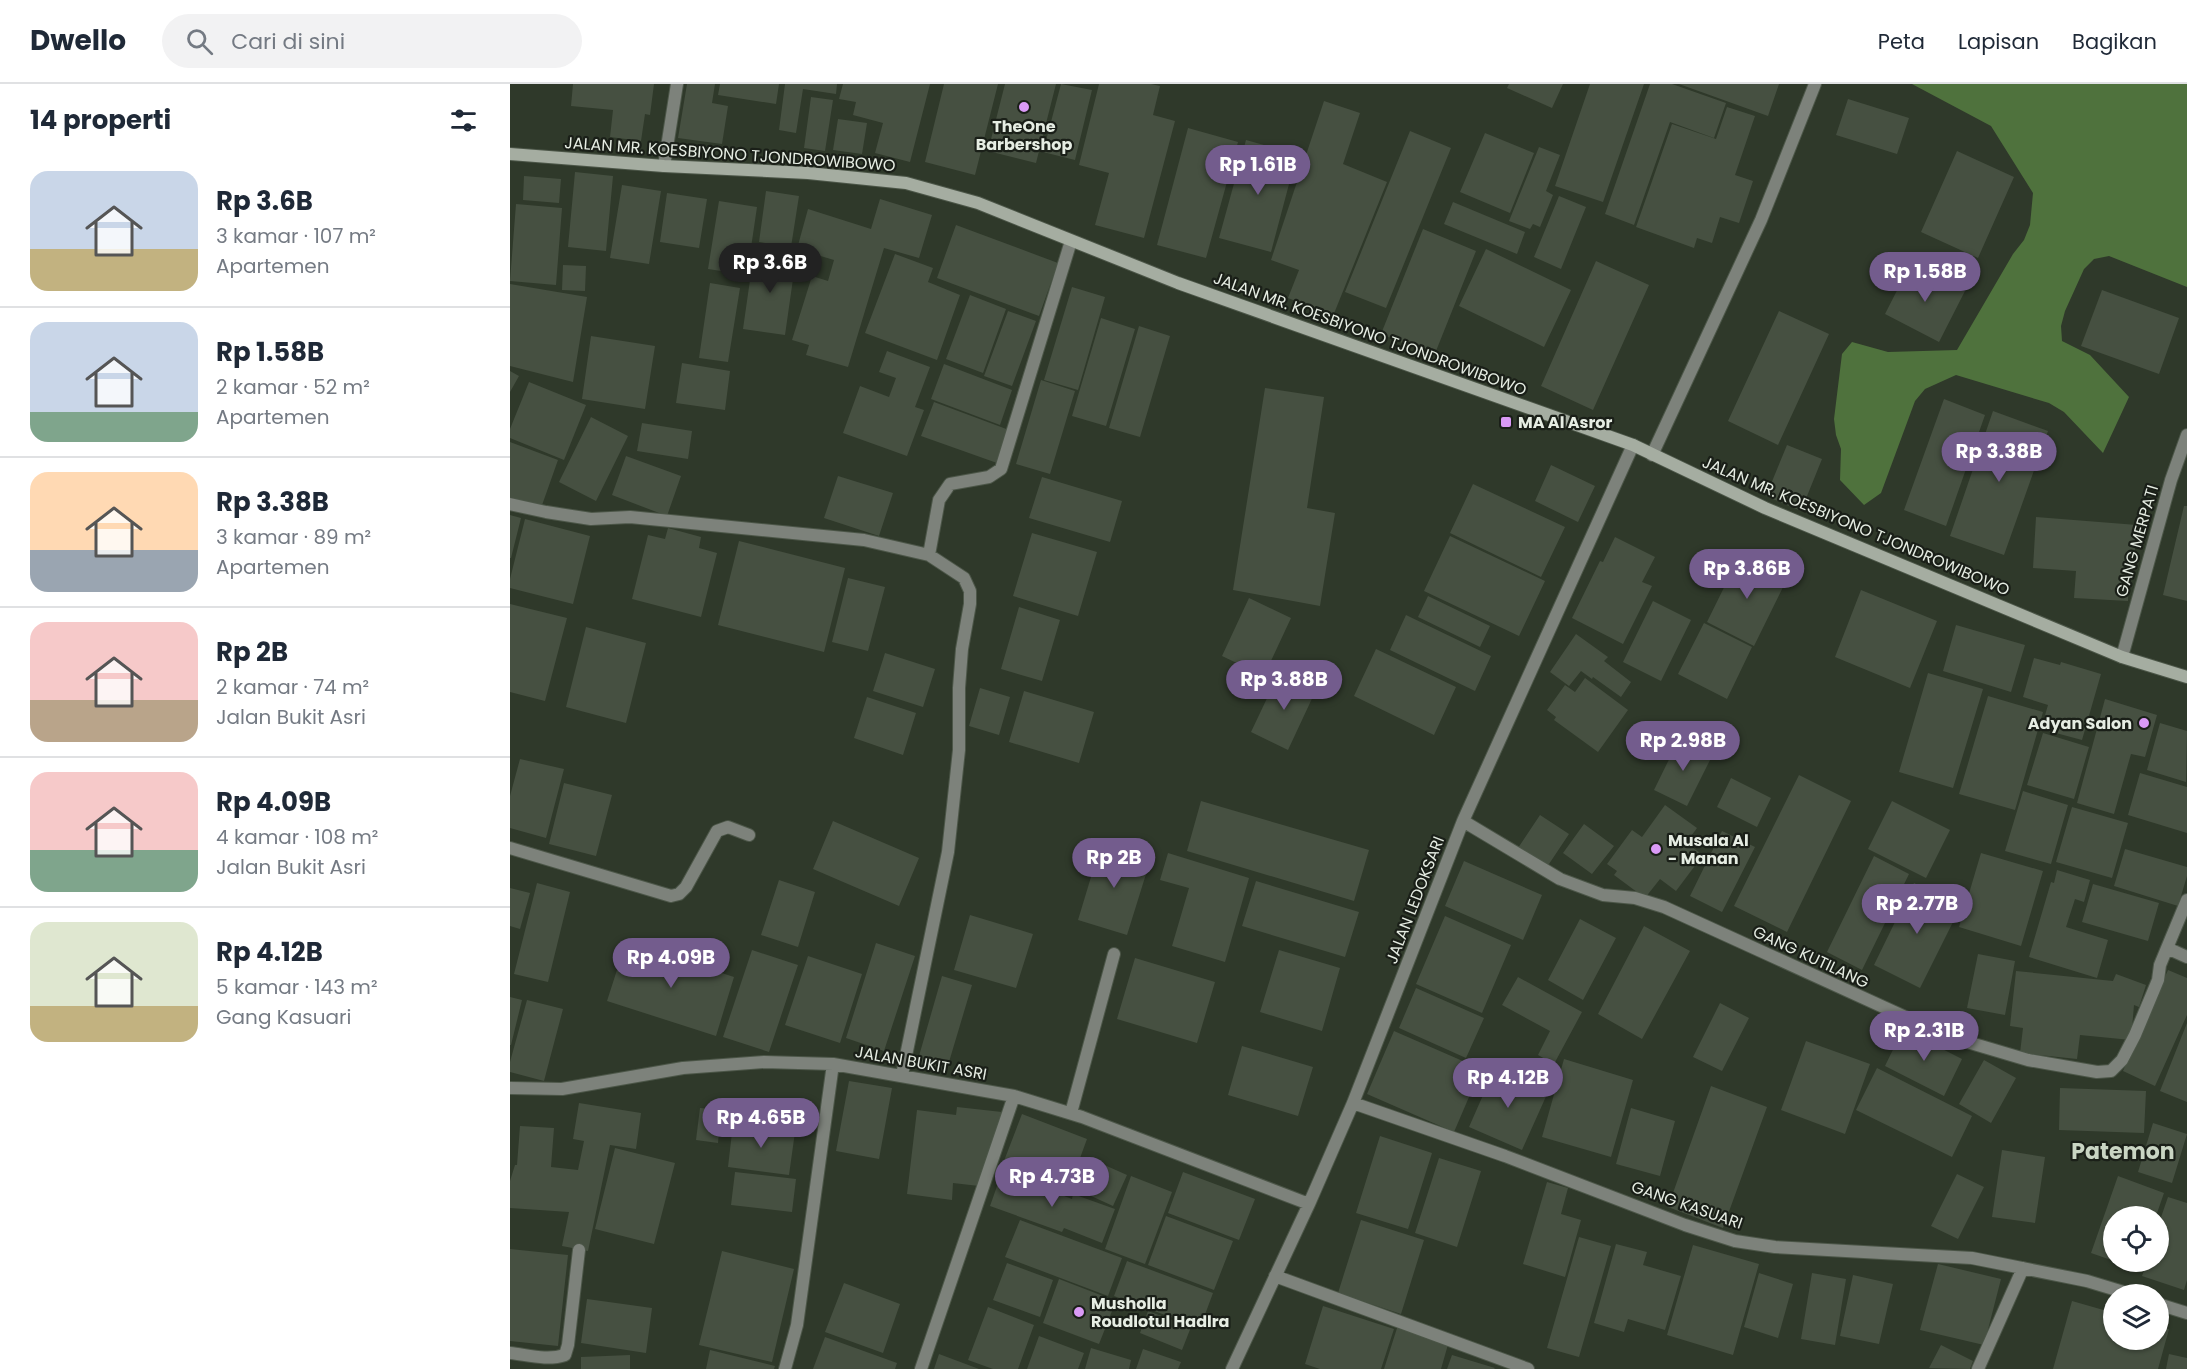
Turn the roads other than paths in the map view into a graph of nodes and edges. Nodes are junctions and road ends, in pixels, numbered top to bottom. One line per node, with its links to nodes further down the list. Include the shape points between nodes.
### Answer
1 (677, 84): 4 (street)
2 (1815, 84): 8 (street, via 1761,220)
3 (510, 154): 4 (main road, JALAN MR. KOESBIYONO TJONDROWIBOWO)
4 (664, 166): 5 (main road, JALAN MR. KOESBIYONO TJONDROWIBOWO, via 808,173 906,183 978,203)
5 (1071, 241): 7 (main road, JALAN MR. KOESBIYONO TJONDROWIBOWO); 10 (street, via 1001,469 989,477 950,484 939,500)
6 (2187, 435): 11 (street, GANG MERPATI)
7 (1633, 445): 8 (main road, JALAN MR. KOESBIYONO TJONDROWIBOWO); 13 (street, JALAN LEDOKSARI)
8 (1652, 454): 11 (main road, JALAN MR. KOESBIYONO TJONDROWIBOWO, via 1765,508)
9 (510, 504): 10 (street, via 591,519 630,517 864,540)
10 (929, 555): 21 (street, via 964,578 970,604 962,649 959,750 948,852)
11 (2122, 657): 12 (main road, JALAN MR. KOESBIYONO TJONDROWIBOWO)
12 (2187, 677)
13 (1463, 821): 17 (street, GANG KUTILANG, via 1560,879 1604,895 1635,897 1664,907 1947,1036 2028,1060 2111,1071 2122,1060 2135,1035); 24 (street, JALAN LEDOKSARI)
14 (749, 835): 15 (street, via 728,827 717,831 686,887 670,896)
15 (510, 848)
16 (2187, 900): 17 (street)
17 (2167, 948): 19 (street)
18 (1114, 954): 25 (street)
19 (2187, 957)
20 (833, 1064): 21 (street, JALAN BUKIT ASRI); 22 (street, JALAN BUKIT ASRI, via 764,1062 683,1068 562,1089); 34 (street, via 797,1325)
21 (902, 1075): 23 (street, JALAN BUKIT ASRI)
22 (510, 1088)
23 (1014, 1096): 25 (street, JALAN BUKIT ASRI); 35 (street)
24 (1353, 1103): 26 (street, JALAN LEDOKSARI); 28 (street, GANG KASUARI, via 1735,1241 1972,1258)
25 (1071, 1113): 26 (street, JALAN BUKIT ASRI)
26 (1309, 1204): 29 (street, JALAN LEDOKSARI)
27 (579, 1250): 33 (street, via 565,1355 548,1358)
28 (2022, 1268): 30 (street, GANG KASUARI); 38 (street)
29 (1275, 1276): 36 (street, JALAN LEDOKSARI); 37 (street)
30 (2103, 1286)
31 (2169, 1307): 32 (street)
32 (2187, 1313)
33 (510, 1353)
34 (785, 1369)
35 (921, 1369)
36 (1232, 1369)
37 (1528, 1369)
38 (1978, 1369)

